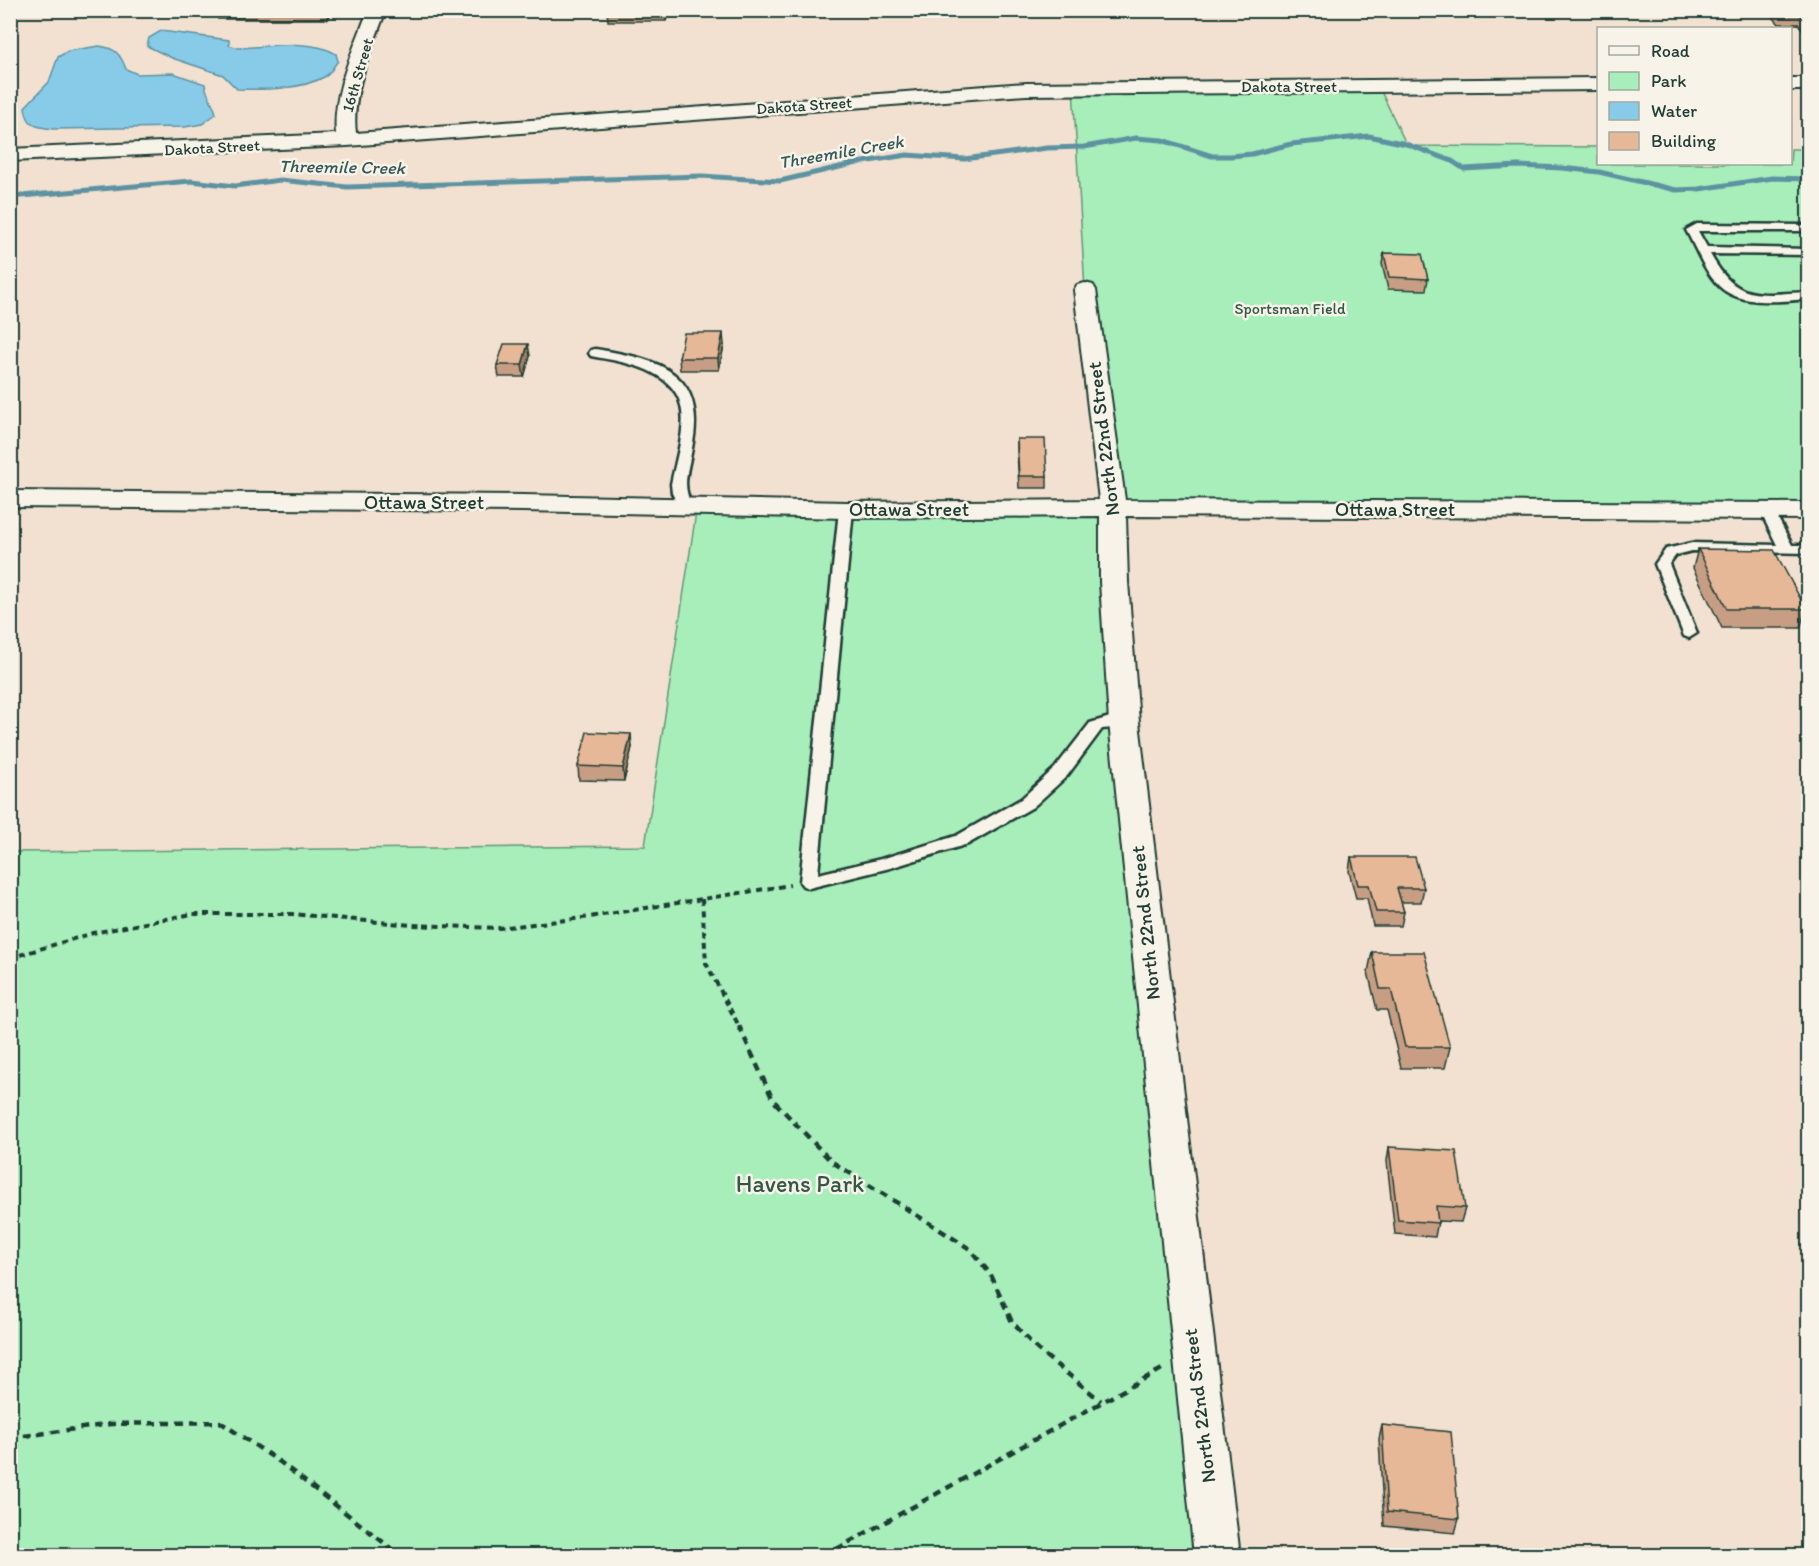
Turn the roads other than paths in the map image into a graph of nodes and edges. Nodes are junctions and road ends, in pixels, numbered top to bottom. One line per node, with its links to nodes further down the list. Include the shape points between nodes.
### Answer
1 (377, 10): 5 (street, 16th Street, via 344,115)
2 (1597, 84): 5 (street, Dakota Street, via 1026,89)
3 (1792, 84): 4 (street)
4 (1809, 84)
5 (347, 140): 6 (street, Dakota Street)
6 (10, 155)
7 (1804, 228): 8 (lane); 9 (lane, via 1697,227 1692,230)
8 (1809, 241)
9 (1704, 250): 10 (lane); 12 (lane, via 1724,285 1736,292)
10 (1809, 252)
11 (1085, 290): 16 (street, North 22nd Street)
12 (1809, 296)
13 (595, 353): 15 (lane, via 646,363 664,374 681,392 690,413 678,484)
14 (10, 499): 15 (street, Ottawa Street)
15 (685, 506): 17 (street, Ottawa Street)
16 (1113, 508): 17 (street, Ottawa Street); 18 (street, Ottawa Street); 23 (street, North 22nd Street)
17 (846, 510): 23 (lane, via 809,882 962,840 1027,803 1060,772 1096,726)
18 (1767, 511): 19 (street, Ottawa Street); 20 (lane)
19 (1809, 511)
20 (1787, 549): 21 (lane); 22 (lane, via 1692,547 1671,552 1662,564)
21 (1809, 549)
22 (1689, 633)
23 (1124, 722): 24 (street, North 22nd Street)
24 (1217, 1556)

